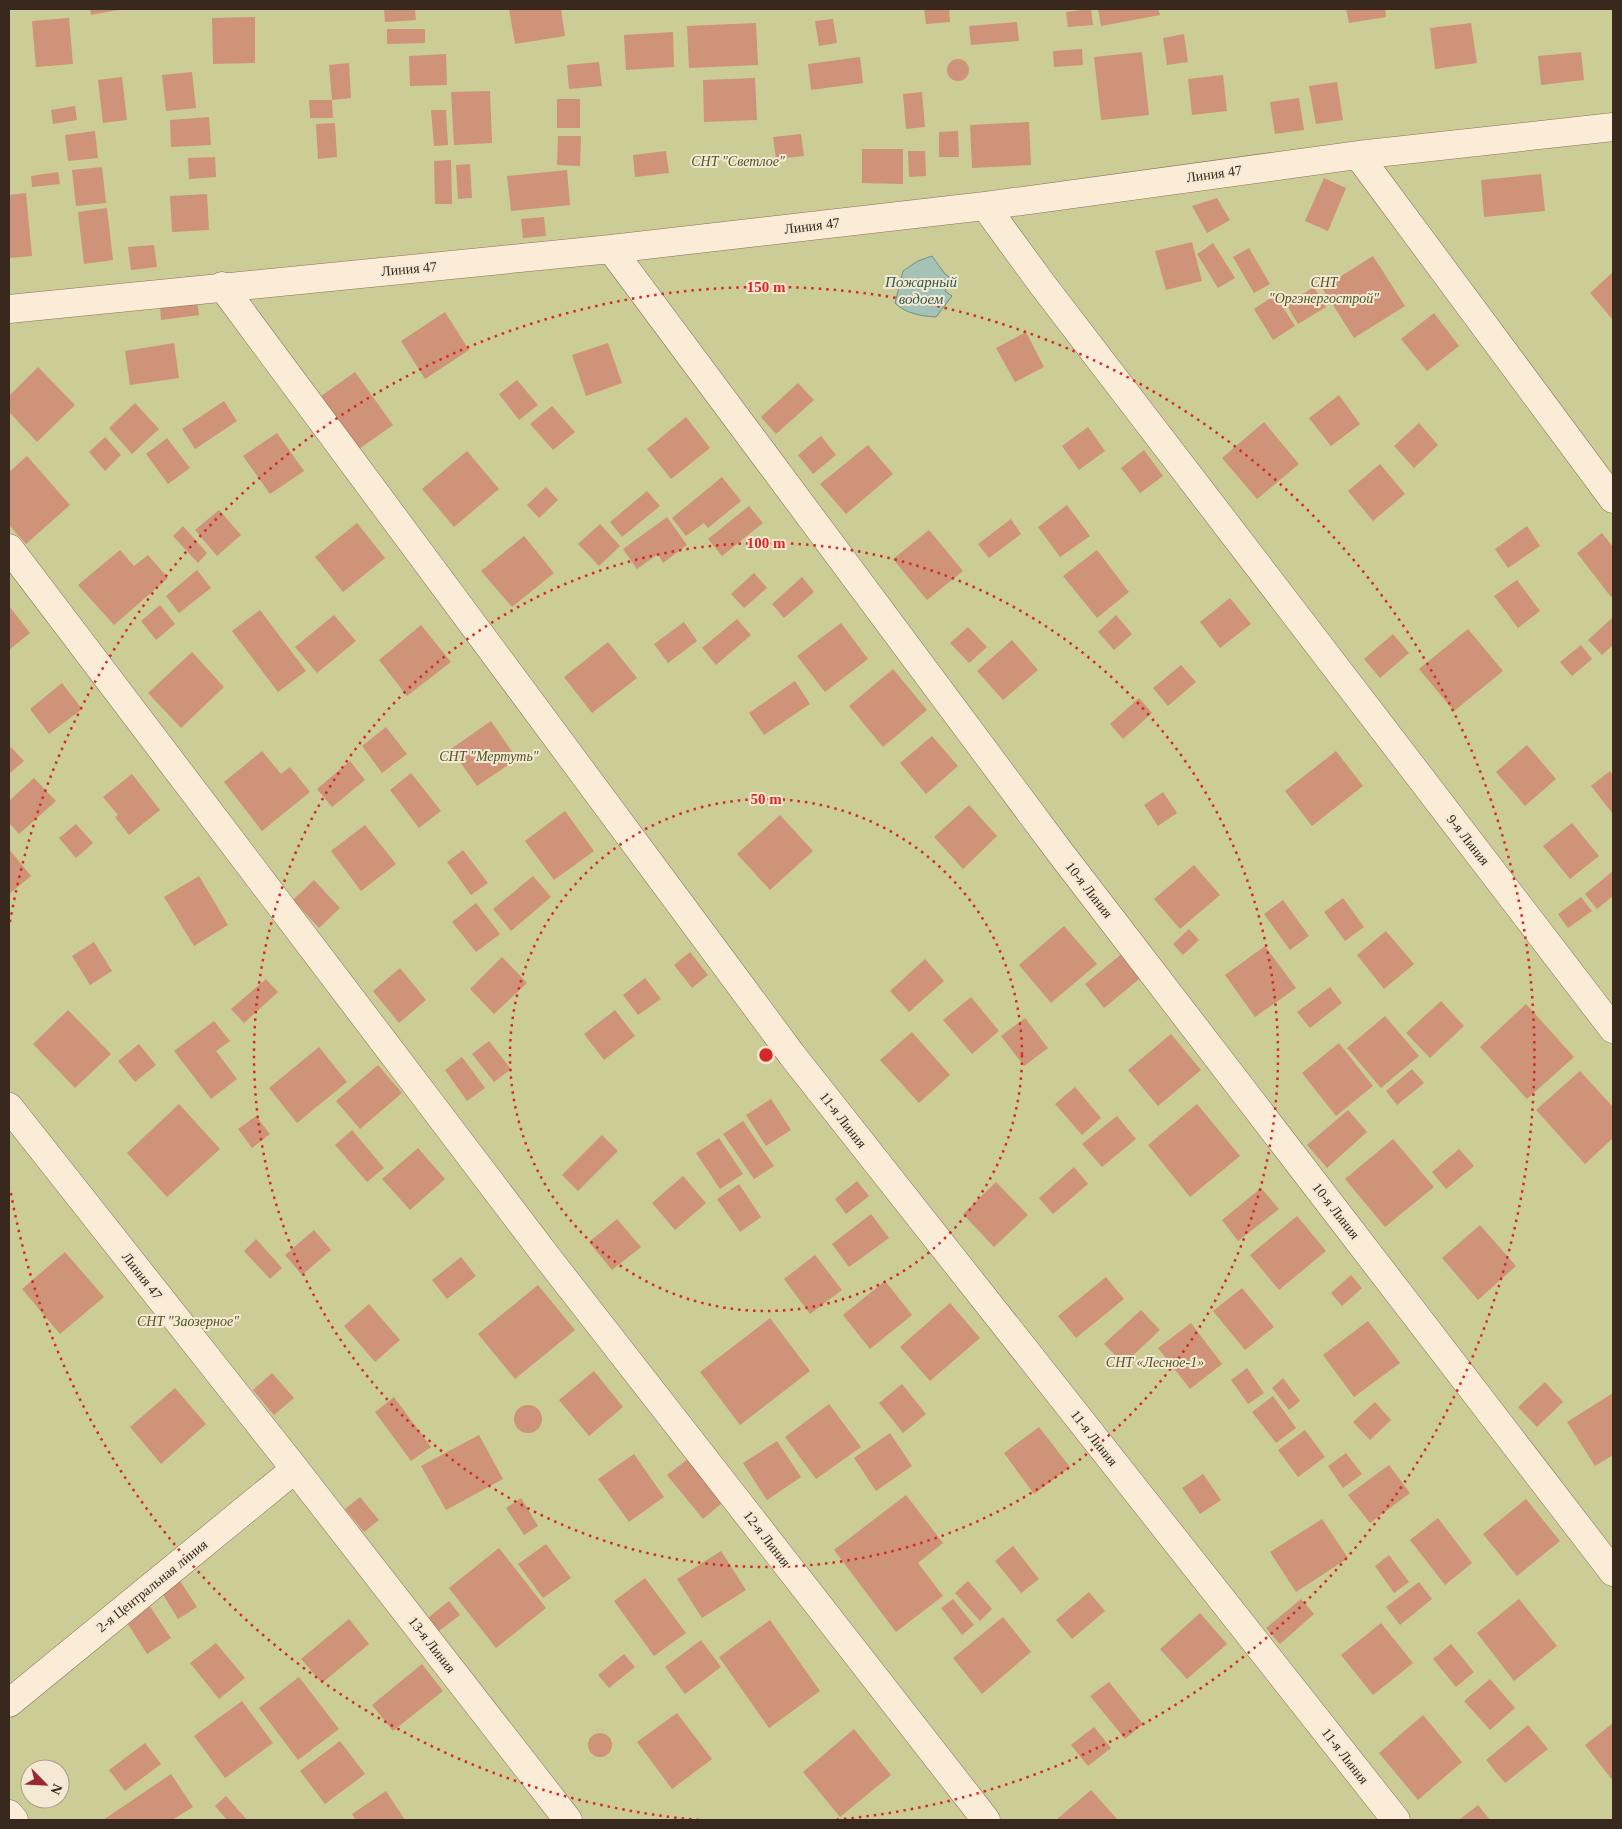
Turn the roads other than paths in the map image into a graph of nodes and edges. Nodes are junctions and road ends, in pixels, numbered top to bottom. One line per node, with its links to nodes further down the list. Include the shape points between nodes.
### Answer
1 (1613, 128): 2 (street, Линия 47)
2 (1358, 155): 3 (street, Линия 47); 7 (street)
3 (985, 206): 4 (street, Линия 47); 9 (street, 9-я Линия)
4 (611, 249): 5 (street, Линия 47); 12 (street, 10-я Линия, via 1059,851)
5 (222, 286): 6 (street, Линия 47); 18 (street, 11-я Линия, via 792,1055)
6 (9, 308)
7 (1613, 499)
8 (9, 548): 17 (street, 12-я Линия, via 547,1257)
9 (1613, 1029)
10 (9, 1107): 11 (street, Линия 47)
11 (295, 1469): 13 (street, 2-я Центральная линия); 16 (street, 13-я Линия)
12 (1613, 1572)
13 (9, 1703)
14 (9, 1814): 15 (street)
15 (14, 1820)
16 (568, 1820)
17 (986, 1820)
18 (1396, 1820)

